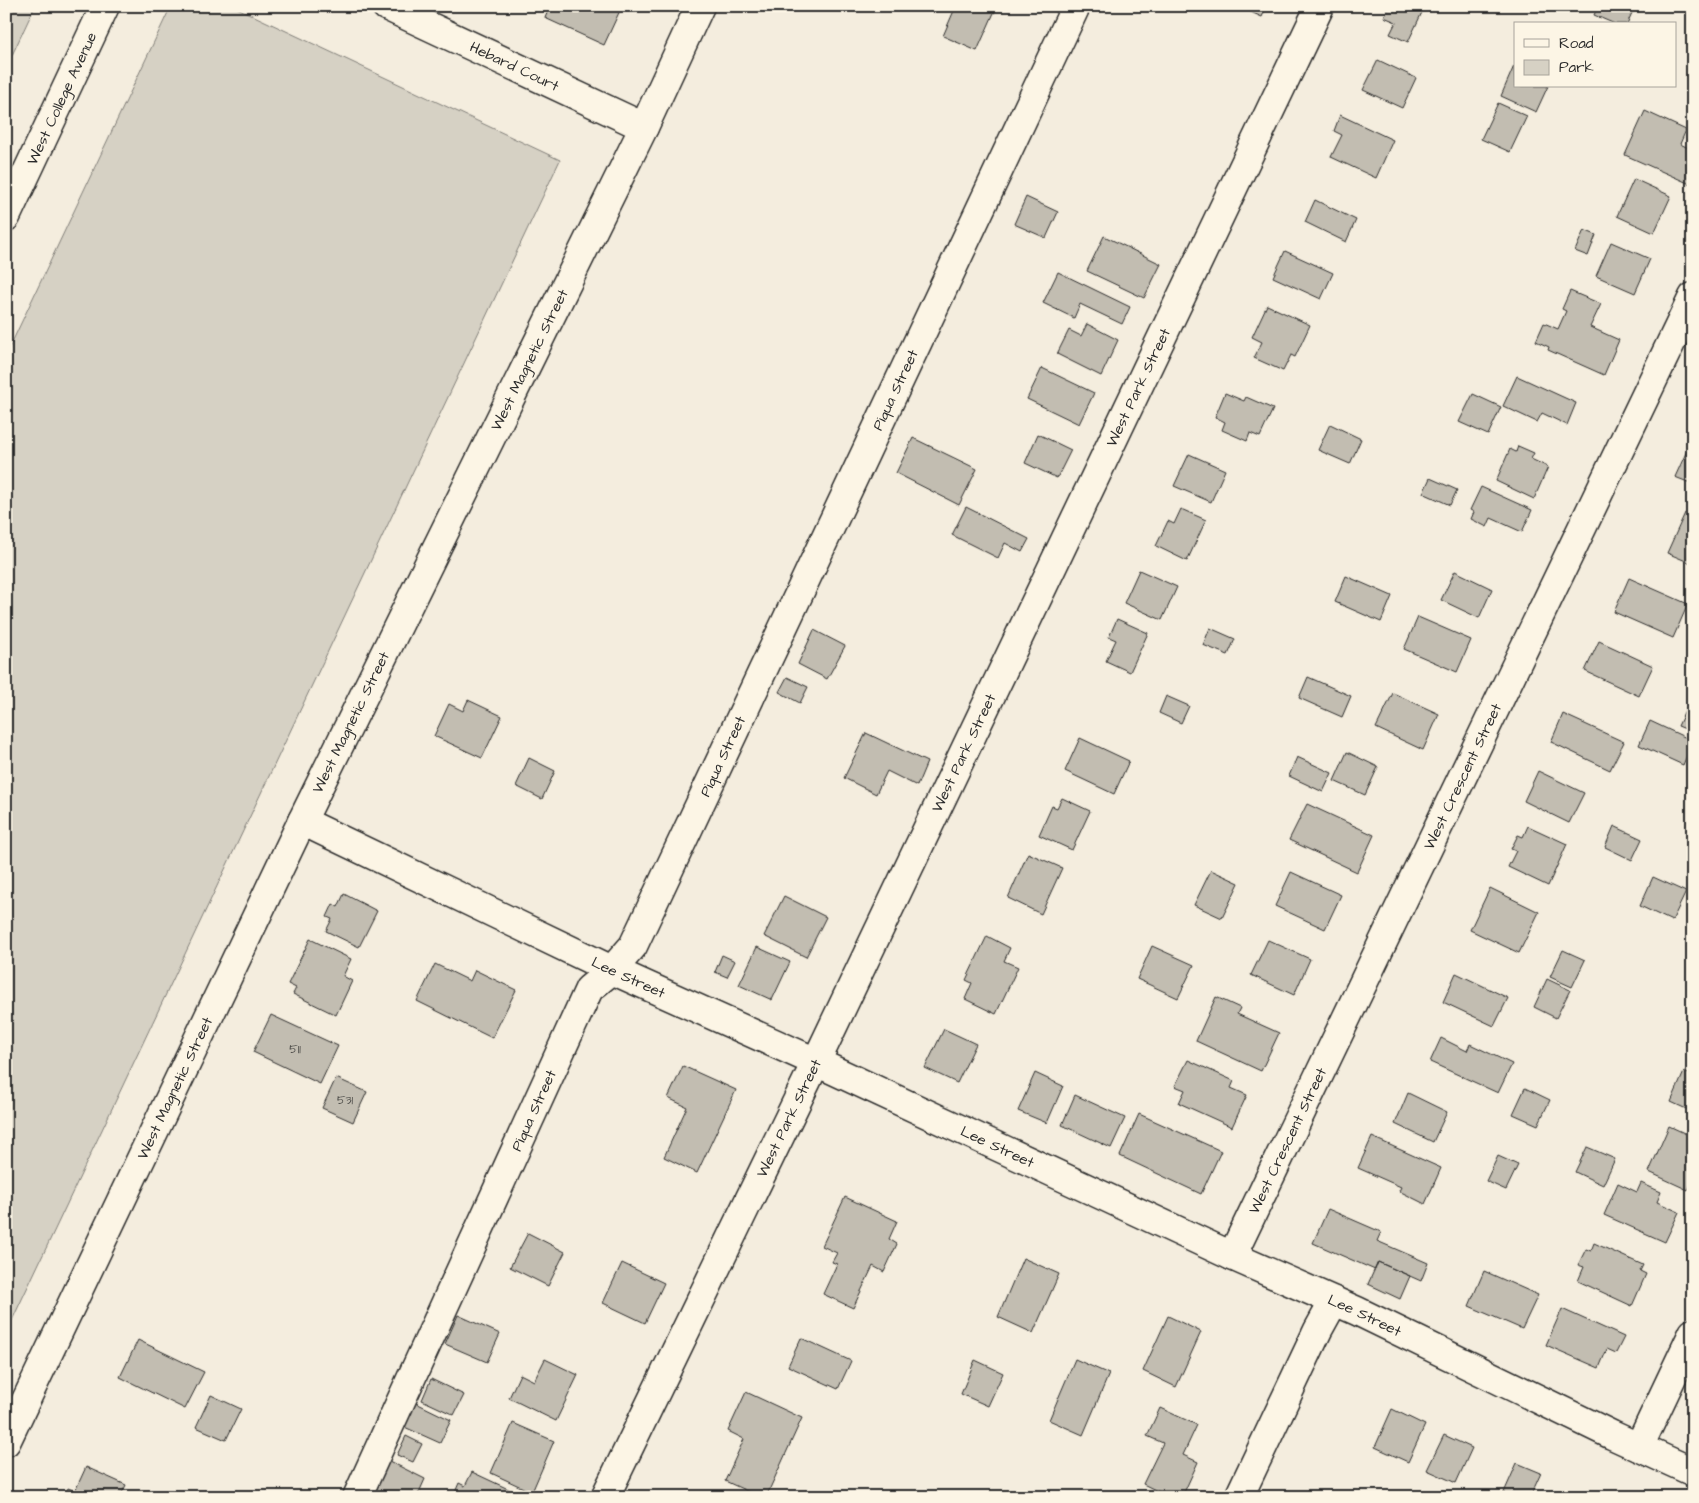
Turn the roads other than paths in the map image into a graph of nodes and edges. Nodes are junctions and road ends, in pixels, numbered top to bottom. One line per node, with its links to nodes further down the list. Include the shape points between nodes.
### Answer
1 (105, 6): 7 (street, West College Avenue)
2 (386, 6): 6 (street, Hebard Court)
3 (700, 6): 6 (street, West Magnetic Street)
4 (1076, 6): 10 (street, Piqua Street, via 633,946)
5 (1320, 6): 11 (street, West Park Street)
6 (644, 127): 9 (street, West Magnetic Street)
7 (6, 217)
8 (1693, 298): 12 (street, West Crescent Street)
9 (302, 821): 10 (street, Lee Street); 15 (street, West Magnetic Street)
10 (612, 970): 11 (street, Lee Street); 18 (street, Piqua Street, via 589,989)
11 (816, 1062): 12 (street, Lee Street); 19 (street, West Park Street)
12 (1232, 1256): 13 (street, Lee Street)
13 (1334, 1301): 16 (street, Lee Street); 20 (street)
14 (1693, 1333): 16 (street)
15 (6, 1442)
16 (1639, 1447): 17 (street, Lee Street)
17 (1693, 1472)
18 (357, 1497)
19 (605, 1497)
20 (1239, 1497)

